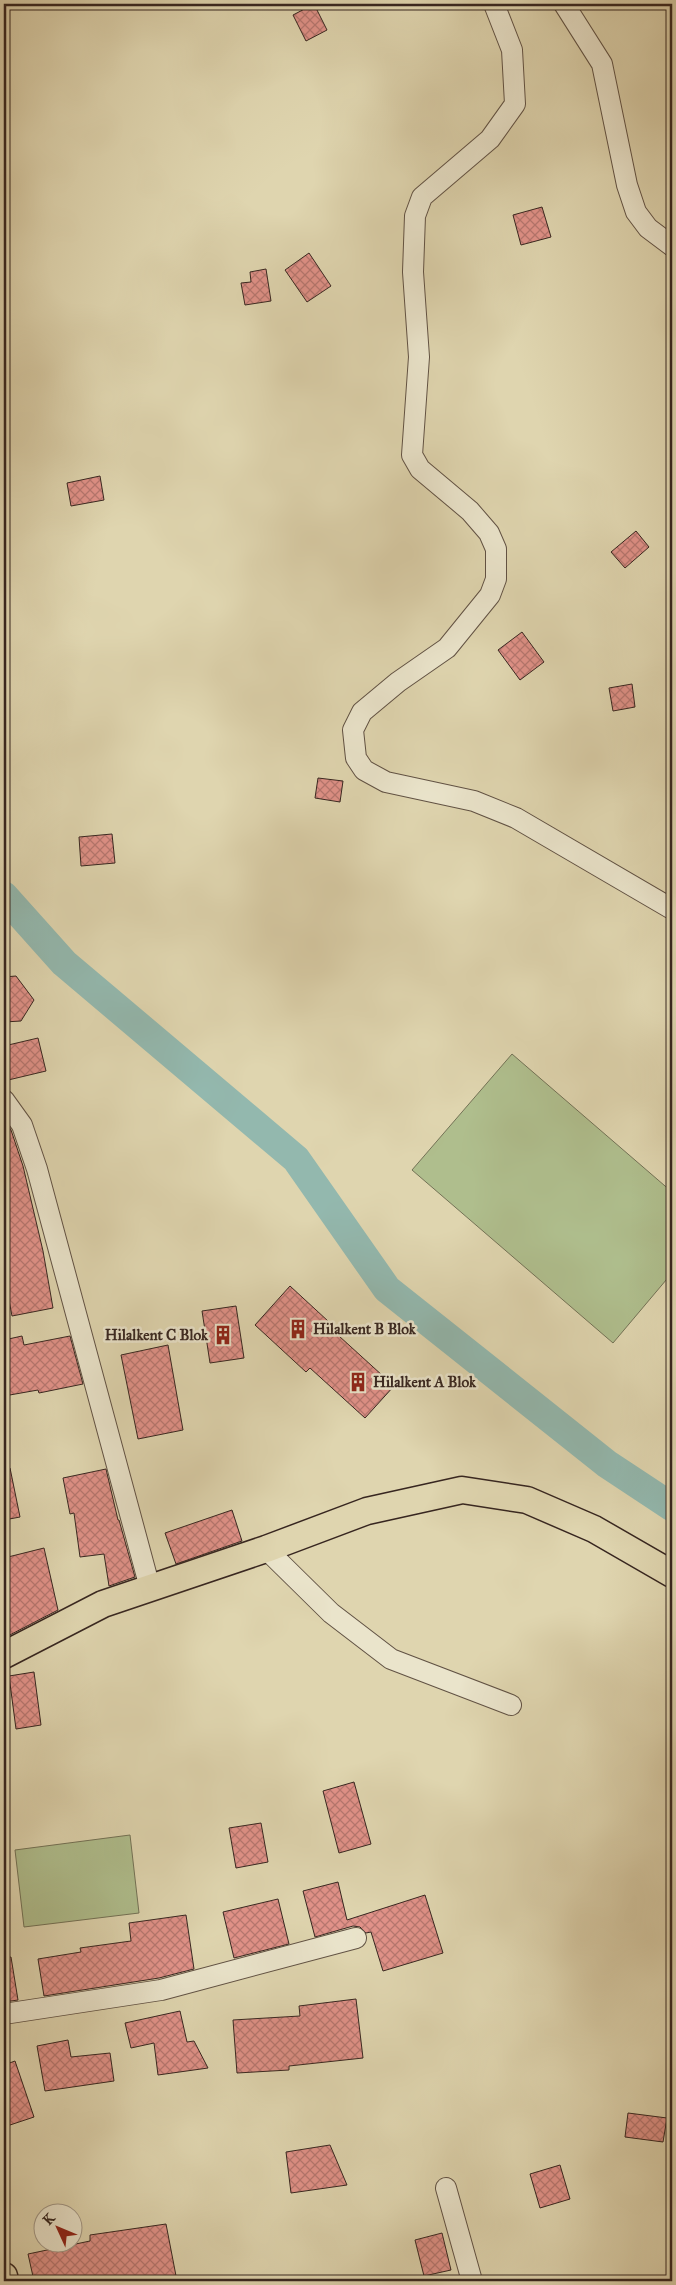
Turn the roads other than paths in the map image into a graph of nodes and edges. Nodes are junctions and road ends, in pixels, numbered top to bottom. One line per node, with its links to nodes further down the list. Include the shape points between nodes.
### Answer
1 (494, 4): 4 (street, via 512,50 515,104 490,139 422,198 415,216 413,272 419,357 412,455 420,469 470,511 489,533 496,549 496,579 490,596 447,648 362,712 353,730 356,758 364,770 386,782 474,801 516,818)
2 (564, 4): 3 (street, via 602,64 627,185 636,212 648,228)
3 (672, 246)
4 (672, 909)
5 (4, 1100): 8 (street, via 22,1125 37,1169)
6 (266, 1549): 7 (main road, via 368,1511 462,1490 527,1500 594,1529); 8 (main road); 10 (street, via 331,1614 391,1659)
7 (672, 1574)
8 (150, 1588): 9 (main road, via 103,1604)
9 (4, 1655)
10 (512, 1705)
11 (356, 1938): 12 (street, via 161,1990)
12 (4, 2014)
13 (446, 2188): 16 (street)
14 (4, 2276): 15 (main road)
15 (6, 2281)
16 (472, 2281)

